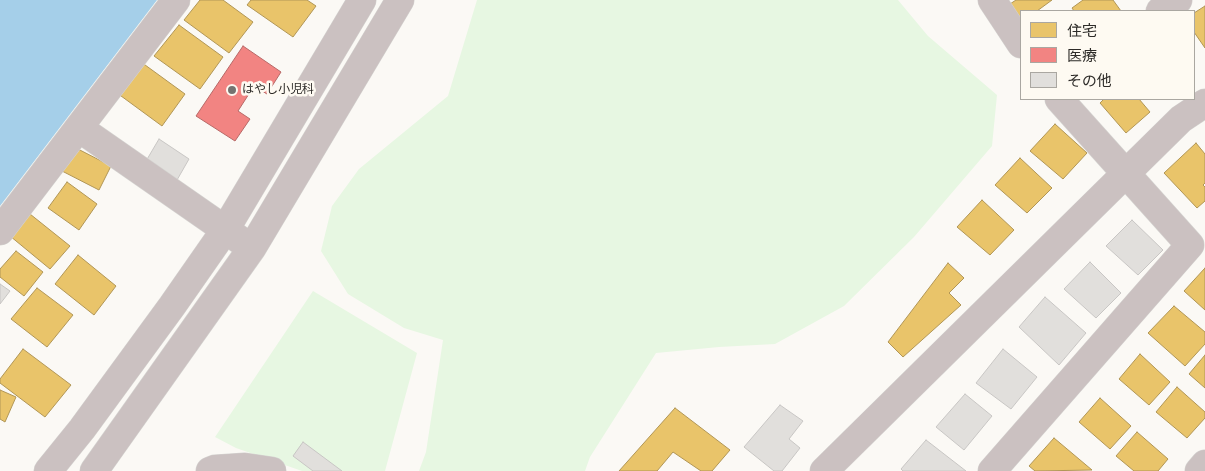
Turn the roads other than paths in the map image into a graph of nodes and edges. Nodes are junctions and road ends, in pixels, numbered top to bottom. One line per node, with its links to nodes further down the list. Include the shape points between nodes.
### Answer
1 (176, 0): 10 (street)
2 (362, 0): 12 (street)
3 (400, 0): 14 (street)
4 (992, 0): 7 (street)
5 (1178, 0): 6 (street)
6 (1162, 10)
7 (1020, 42)
8 (1060, 100): 11 (street)
9 (1205, 103): 11 (street, via 1181,120)
10 (79, 128): 12 (street); 13 (street)
11 (1126, 174): 20 (street); 21 (street, via 1190,245)
12 (224, 230): 14 (street); 16 (street, via 166,314)
13 (0, 231)
14 (252, 248): 17 (street)
15 (1205, 464): 22 (street)
16 (48, 471)
17 (94, 471)
18 (210, 471): 19 (street, via 245,466)
19 (272, 471)
20 (824, 471)
21 (992, 471)
22 (1199, 471)

